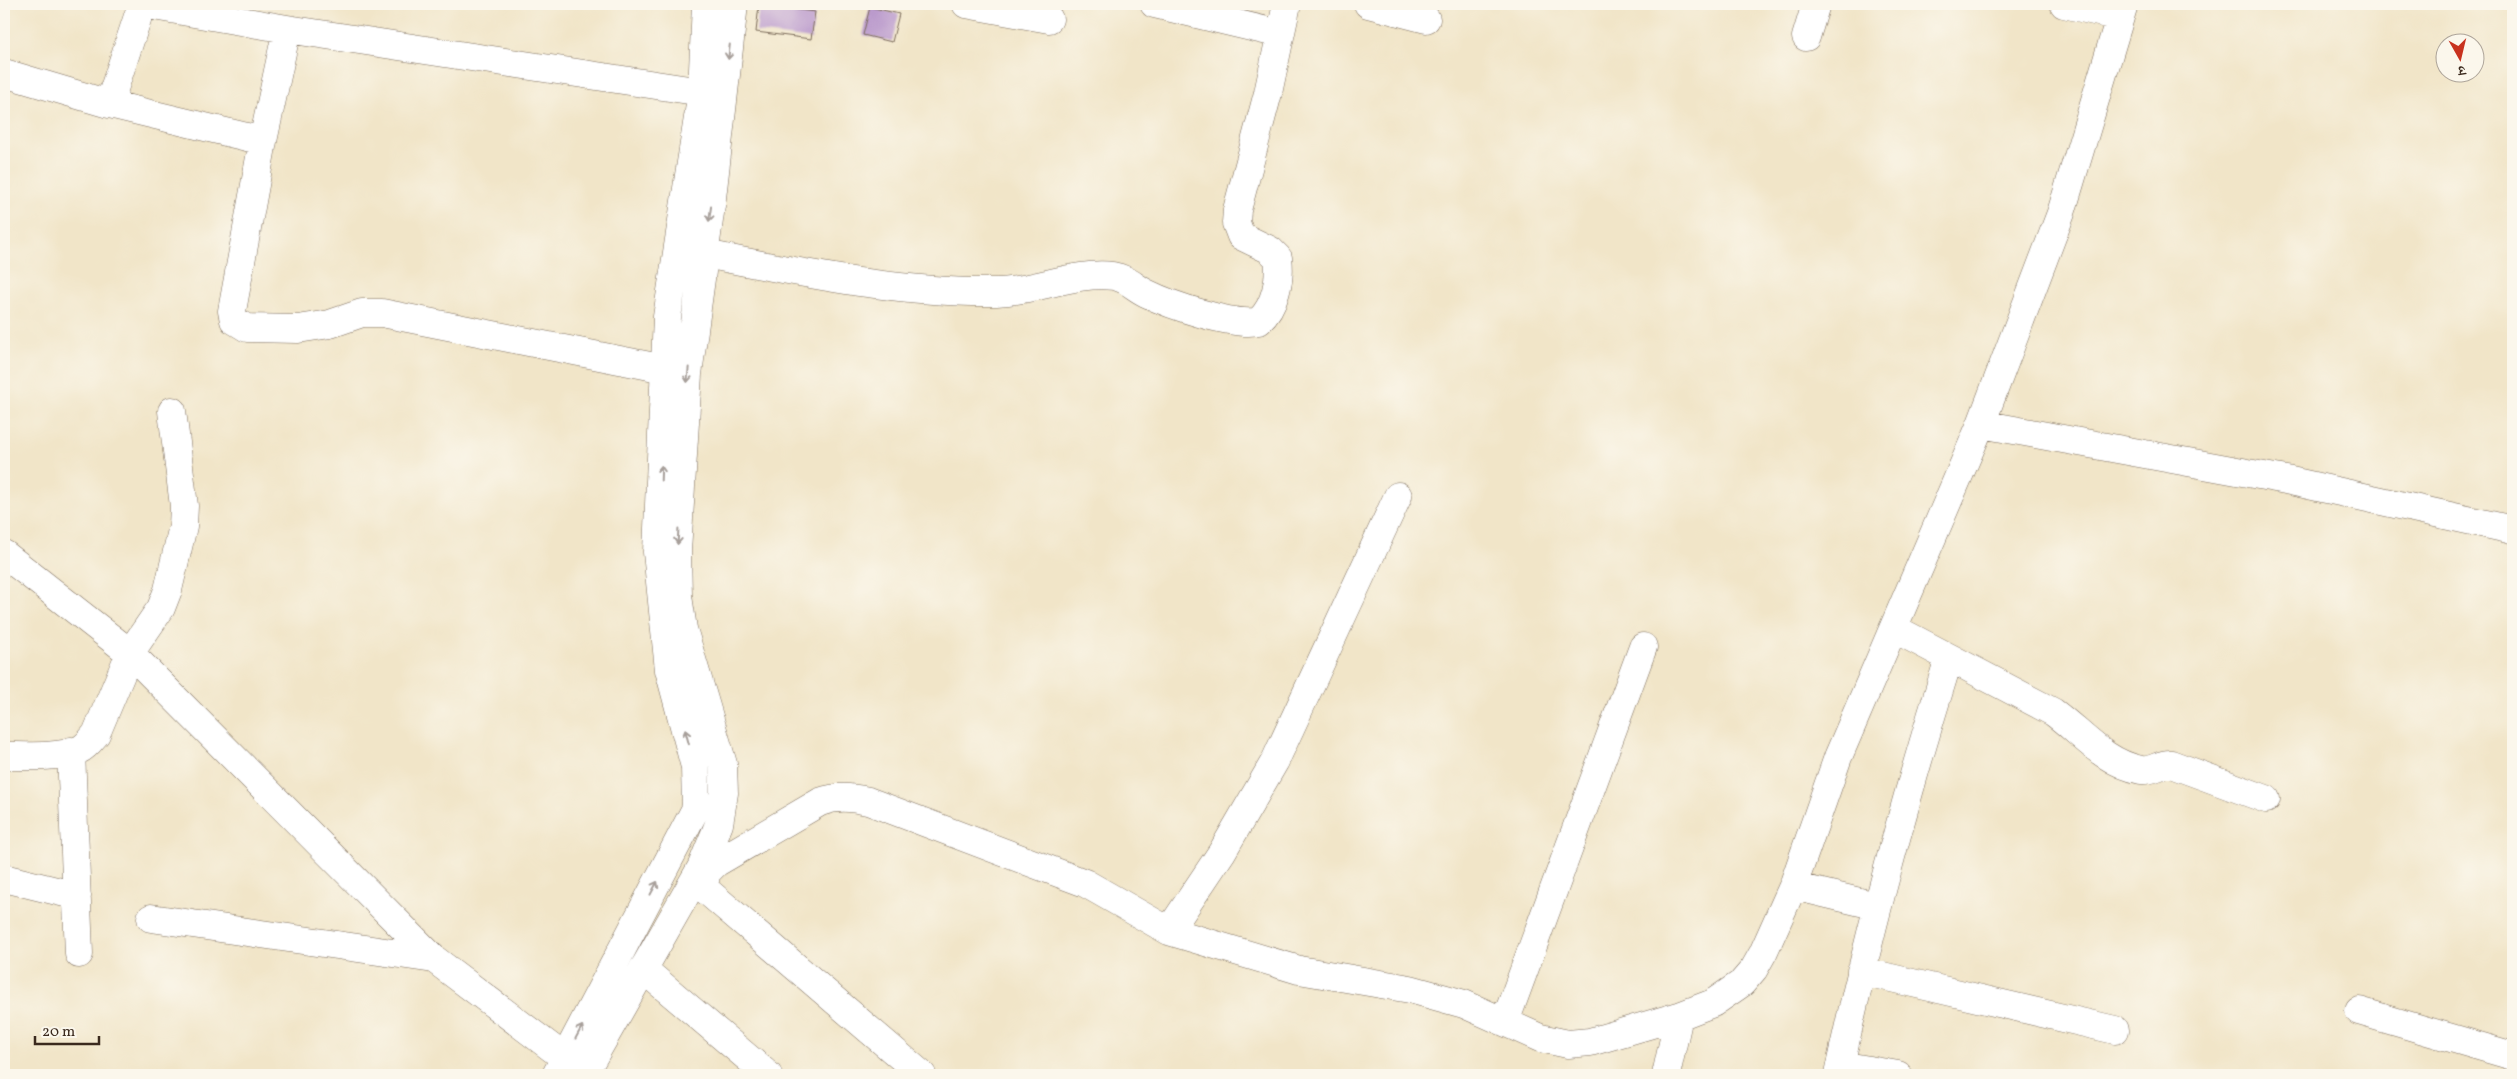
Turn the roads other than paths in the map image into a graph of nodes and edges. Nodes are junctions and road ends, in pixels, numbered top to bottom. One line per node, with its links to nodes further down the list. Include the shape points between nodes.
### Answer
1 (142, 4): 13 (street); 18 (street)
2 (706, 4): 17 (street)
3 (734, 4): 20 (street, one-way to 20)
4 (966, 4): 12 (street)
5 (1154, 4): 14 (street)
6 (1287, 4): 14 (street)
7 (1368, 4): 11 (street)
8 (1816, 4): 15 (street)
9 (2064, 4): 10 (street)
10 (2122, 10): 23 (street, via 2062,213)
11 (1426, 19)
12 (1049, 20)
13 (287, 28): 17 (street); 19 (street)
14 (1280, 34): 20 (street, via 1236,223 1241,236 1270,250 1278,258 1271,308 1259,321 1241,322 1172,305 1144,292 1129,280 1114,276 1094,275 1026,290 996,292 912,288 840,280)
15 (1806, 37)
16 (4, 73): 18 (street)
17 (702, 92): 21 (street, via 667,317)
18 (109, 104): 19 (street)
19 (263, 141): 21 (street, via 232,311 240,326 298,329 362,314 382,313)
20 (704, 254): 42 (street, one-way to 42, via 688,374 678,596 683,629 723,764 724,793 719,824 701,868)
21 (665, 369): 49 (street, one-way to 21, via 696,808 695,767 668,670 657,552)
22 (172, 411): 29 (street, via 183,489 183,526 162,608)
23 (1981, 424): 25 (street, via 2286,480); 27 (street)
24 (1398, 496): 39 (street, via 1275,761 1222,852)
25 (2513, 530)
26 (4, 554): 29 (street)
27 (1895, 629): 30 (street); 35 (street, via 1838,757)
28 (1643, 647): 46 (street)
29 (130, 653): 31 (street, via 96,734 88,744); 41 (street)
30 (1949, 658): 33 (street, via 2053,712 2092,747 2126,765 2148,770 2164,763 2171,764); 37 (street)
31 (71, 751): 32 (street, via 39,756); 36 (street)
32 (4, 756)
33 (2266, 799)
34 (4, 878): 36 (street)
35 (1792, 886): 37 (street); 45 (street, via 1754,969 1742,983 1713,1003)
36 (77, 896): 40 (street)
37 (1877, 906): 43 (street)
38 (152, 918): 41 (street)
39 (1169, 931): 46 (street, via 1299,970 1410,989 1464,1004); 52 (street, via 1085,883 851,797 835,797 820,802 716,863 707,872 704,884 707,891)
40 (79, 954)
41 (434, 959): 49 (street)
42 (643, 970): 49 (street); 51 (street)
43 (1861, 971): 47 (street); 50 (street)
44 (2358, 1011): 48 (street)
45 (1679, 1016): 46 (street, via 1590,1042 1568,1044 1540,1038); 53 (street)
46 (1505, 1022)
47 (2114, 1030)
48 (2513, 1056)
49 (568, 1070)
50 (1839, 1070): 54 (street)
51 (768, 1075)
52 (922, 1075)
53 (1666, 1075)
54 (1898, 1075)

